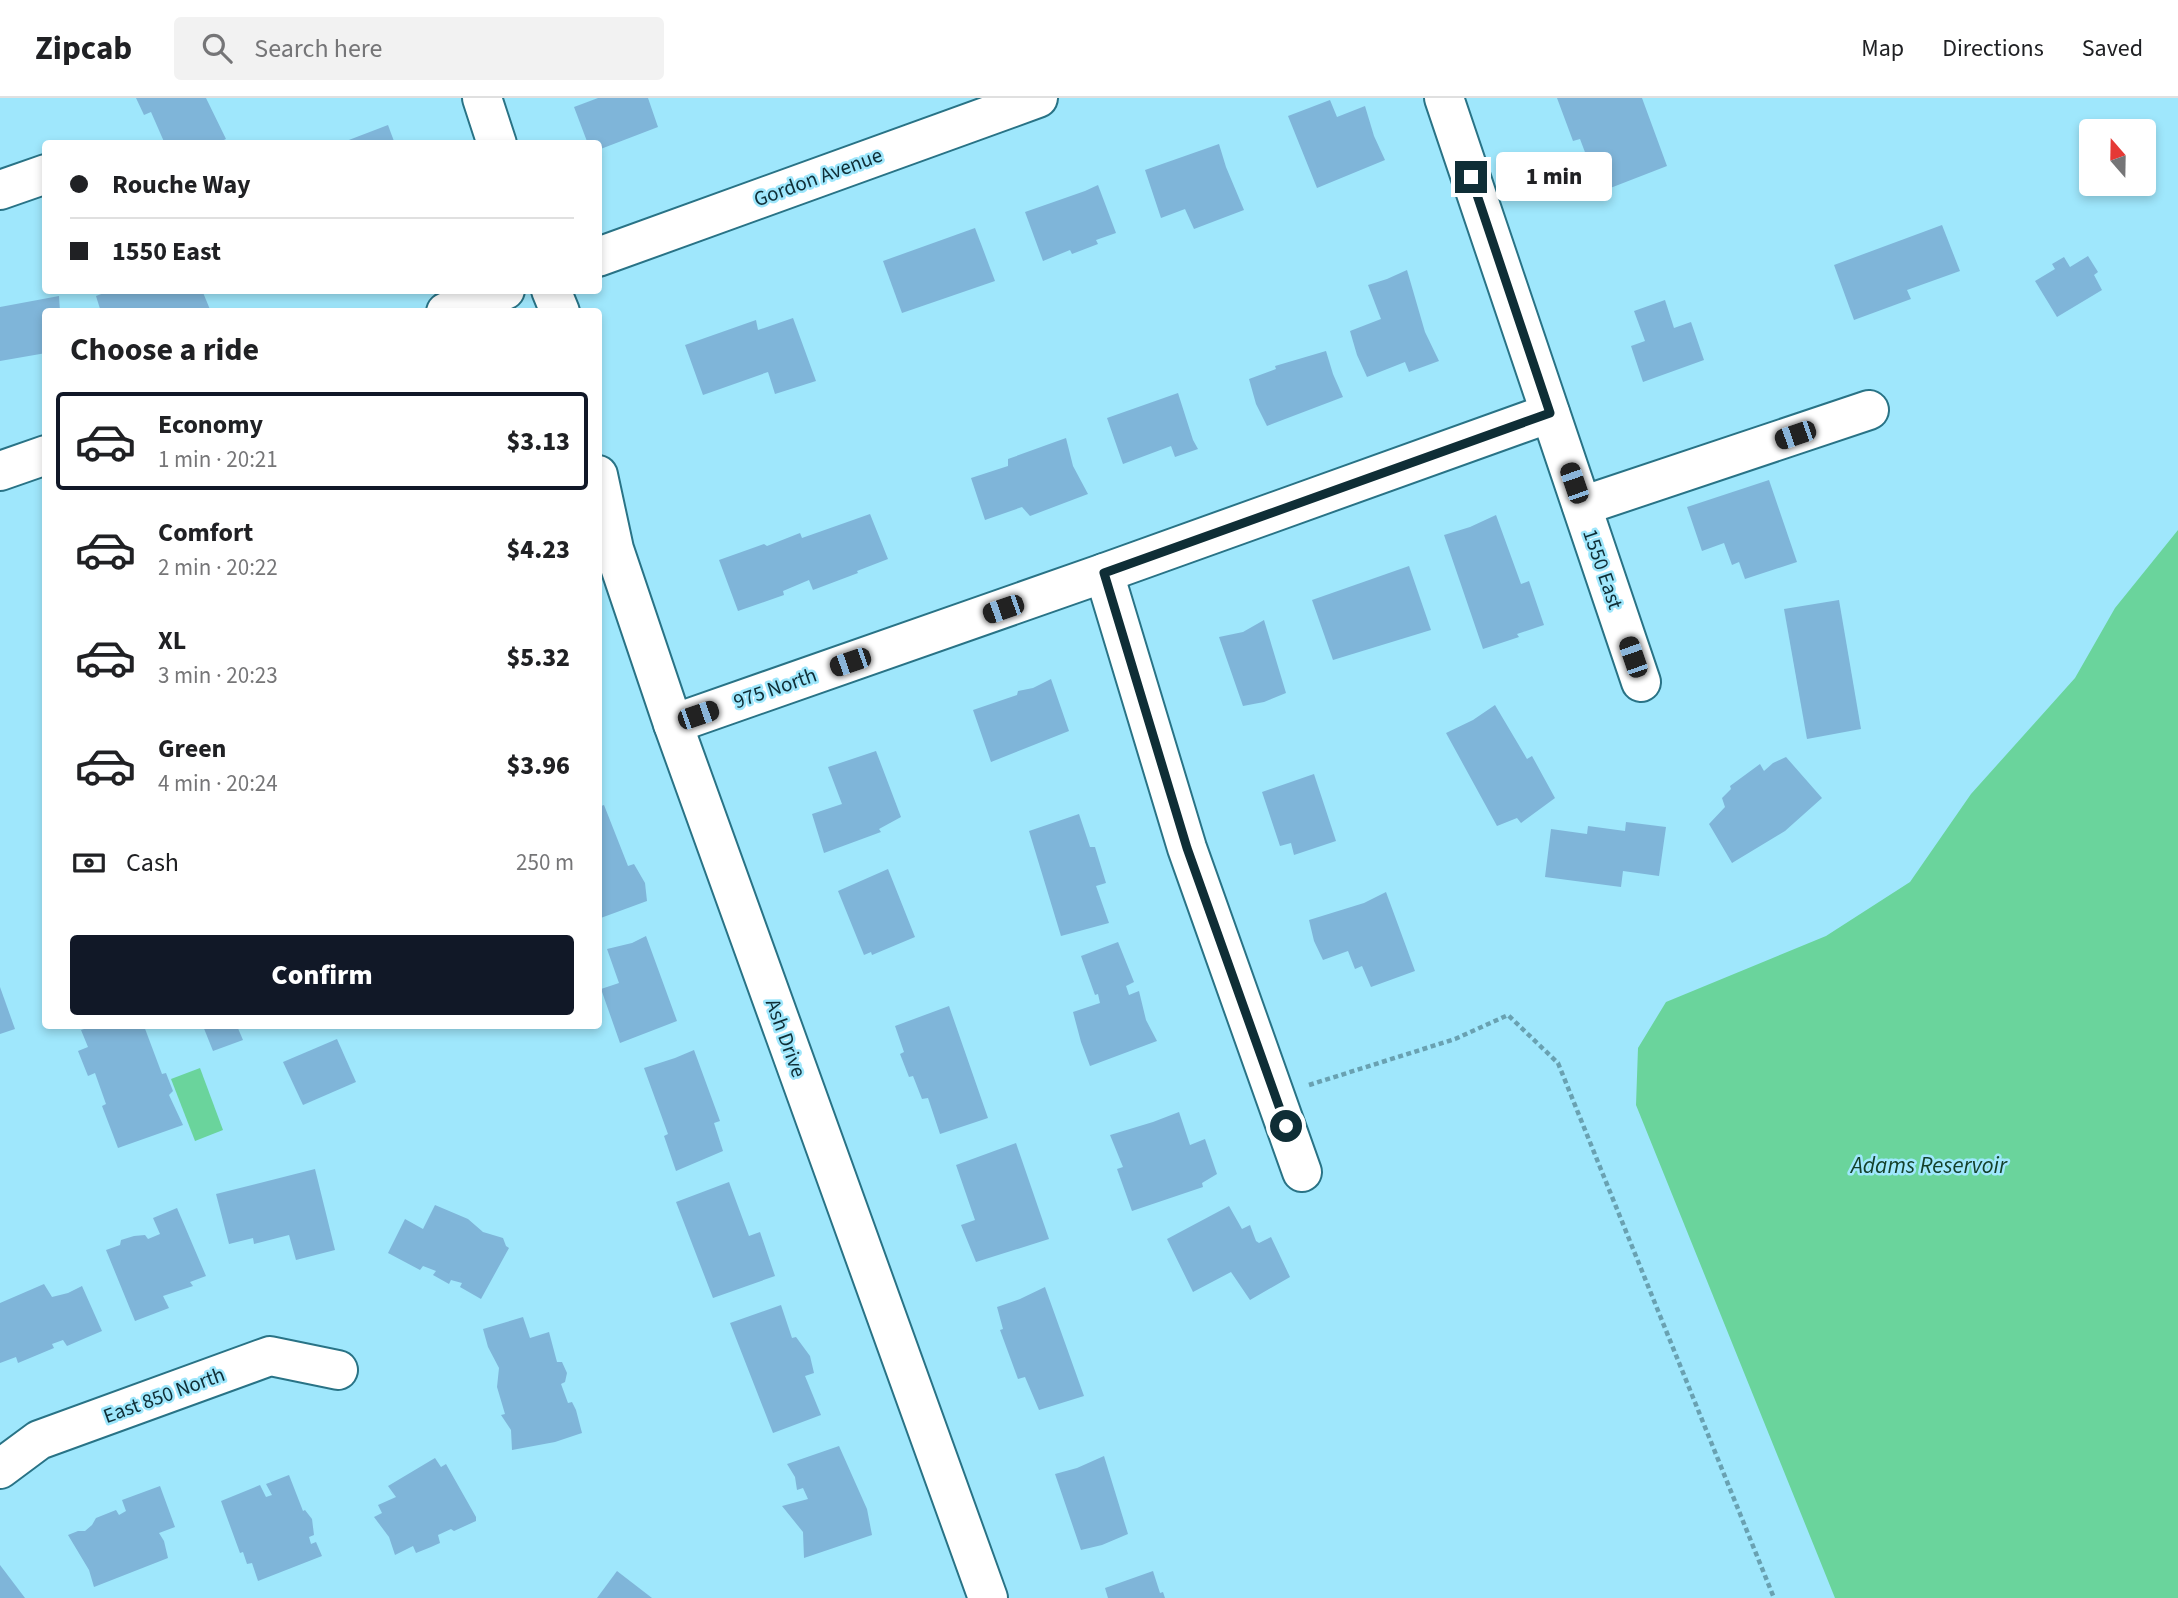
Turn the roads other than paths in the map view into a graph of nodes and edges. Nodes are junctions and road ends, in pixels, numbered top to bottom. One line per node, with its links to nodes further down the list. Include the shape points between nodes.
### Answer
1 (482, 98): 4 (street)
2 (1038, 98): 7 (street, Gordon Avenue)
3 (1444, 98): 11 (street, 1550 East)
4 (497, 140)
5 (42, 175): 6 (street)
6 (0, 190)
7 (602, 256)
8 (494, 294): 9 (street)
9 (457, 308)
10 (1869, 410): 15 (street)
11 (1550, 413): 15 (street, 1550 East); 16 (street, 975 North)
12 (42, 456): 13 (street)
13 (0, 471)
14 (602, 493): 18 (street, Ash Drive, via 614,548)
15 (1582, 506): 17 (street, 1550 East)
16 (1104, 573): 18 (street, 975 North); 19 (street, via 1187,848)
17 (1641, 682)
18 (673, 724): 22 (street, Ash Drive)
19 (1302, 1172)
20 (338, 1370): 21 (street, East 850 North, via 270,1356 39,1440)
21 (0, 1469)
22 (988, 1598)

